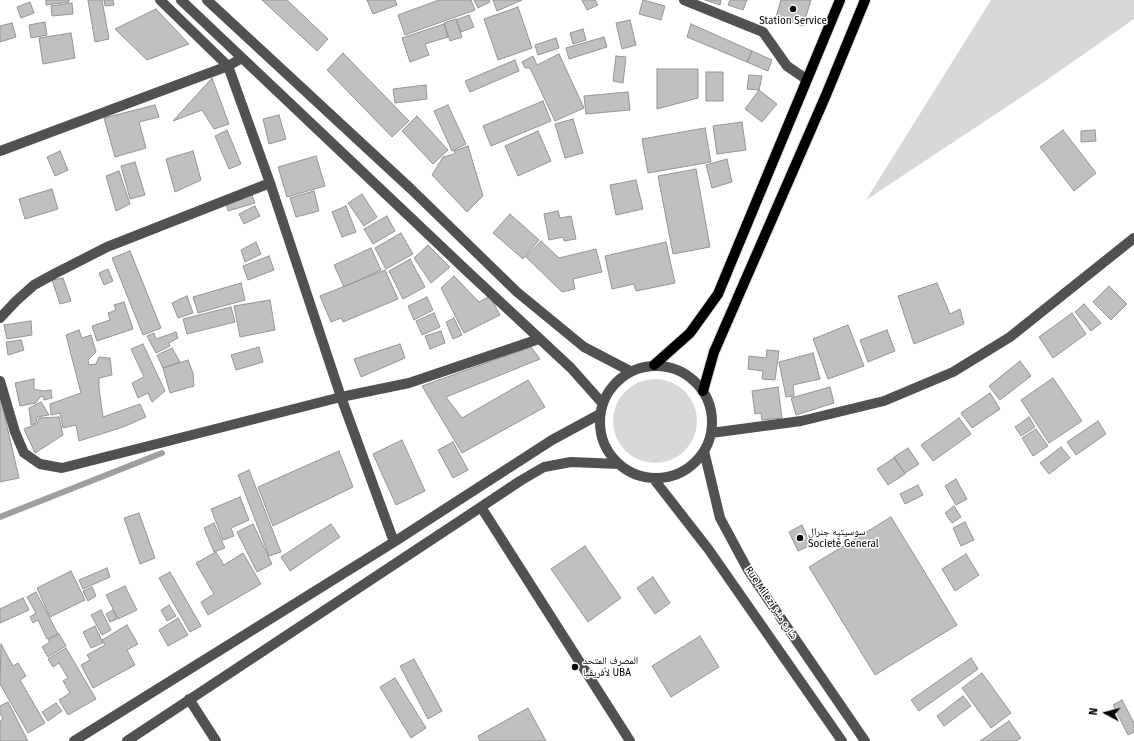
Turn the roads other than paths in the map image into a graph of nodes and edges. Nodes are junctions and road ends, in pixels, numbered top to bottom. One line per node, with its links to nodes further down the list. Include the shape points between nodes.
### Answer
1 (160, 0): 8 (street)
2 (181, 0): 7 (street)
3 (207, 0): 16 (street, via 411,189 516,292 584,346)
4 (684, 0): 9 (street, via 763,32 787,66)
5 (840, 0): 9 (main road)
6 (865, 0): 18 (main road, via 714,352)
7 (242, 58): 8 (street); 14 (street)
8 (228, 66): 10 (street); 11 (street)
9 (806, 79): 15 (main road, via 718,294 690,333)
10 (0, 151)
11 (270, 183): 13 (street, via 107,247 34,285); 19 (street)
12 (1134, 238): 21 (street, via 1010,337 953,372 884,401 801,421)
13 (0, 318)
14 (539, 339): 19 (street, via 409,383); 20 (street, via 571,368)
15 (654, 365): 16 (street); 18 (street, via 673,368 690,377)
16 (630, 371): 20 (street, via 609,391)
17 (0, 381): 19 (street, via 24,453 40,464 62,468)
18 (704, 391): 21 (street, via 710,404)
19 (341, 397): 26 (street)
20 (602, 409): 23 (street, via 601,433 608,450); 26 (street)
21 (711, 433): 22 (street)
22 (704, 451): 24 (street, via 695,463 682,472 668,477); 33 (street, Rue Milezi شارع مليز, via 720,518 748,570)
23 (619, 464): 24 (street, via 635,474); 25 (street, via 571,462 544,467)
24 (653, 478): 32 (street, Rue Milezi شارع مليز, via 709,550)
25 (481, 507): 27 (street); 31 (street)
26 (394, 542): 28 (street)
27 (189, 699): 29 (street); 30 (street)
28 (74, 741)
29 (127, 741)
30 (216, 741)
31 (630, 741)
32 (842, 741)
33 (865, 741)

